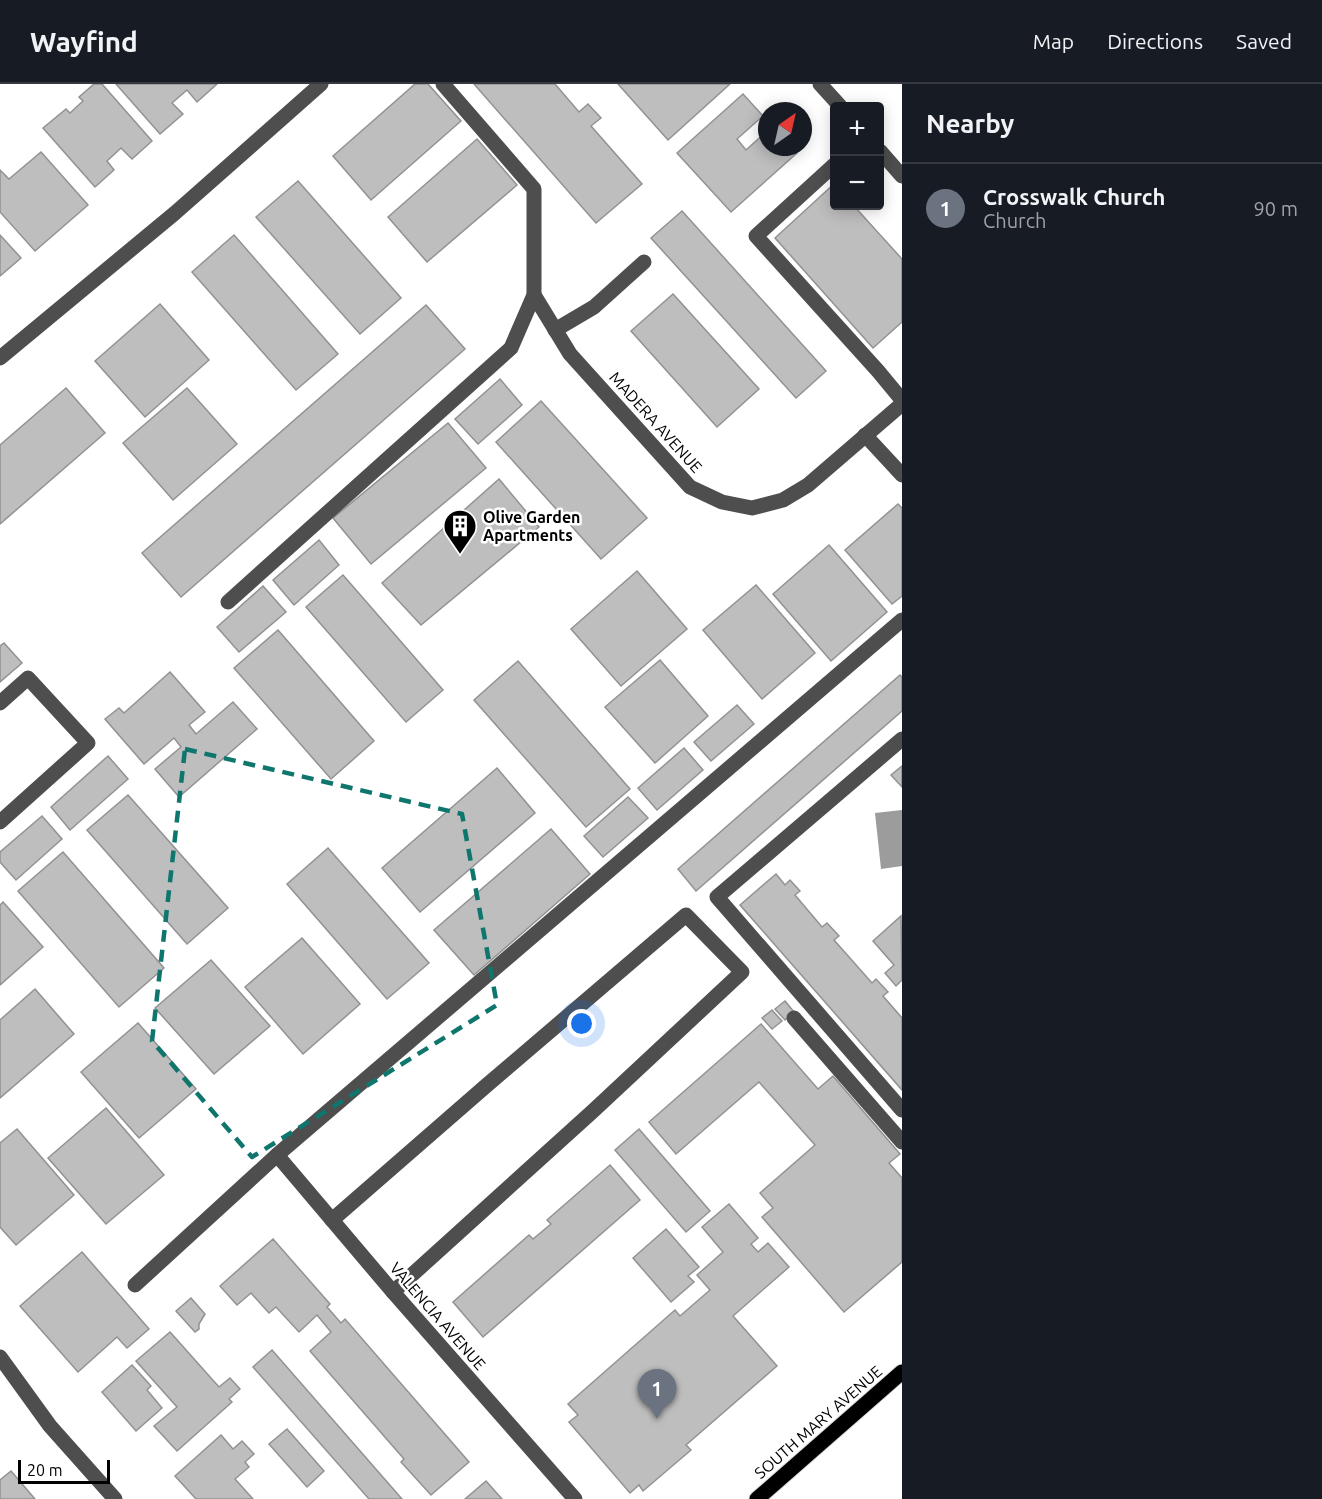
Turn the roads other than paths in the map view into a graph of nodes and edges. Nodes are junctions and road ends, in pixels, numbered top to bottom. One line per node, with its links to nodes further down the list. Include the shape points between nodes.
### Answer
1 (321, 84): 11 (street, via 175,213)
2 (443, 84): 9 (street, via 534,189)
3 (820, 84): 4 (street)
4 (836, 102)
5 (884, 156): 7 (street)
6 (830, 169): 12 (street, via 756,236)
7 (902, 176)
8 (644, 262): 10 (street, via 594,307)
9 (534, 295): 10 (street, MADERA AVENUE); 15 (street, via 511,348)
10 (555, 330): 13 (street, MADERA AVENUE, via 570,354 690,487 722,502 752,508 783,500)
11 (0, 358)
12 (902, 402): 13 (street, MADERA AVENUE)
13 (865, 435): 14 (street)
14 (902, 475)
15 (228, 602)
16 (902, 620): 23 (street)
17 (0, 703): 19 (street, via 28,678 88,743)
18 (902, 739): 21 (street, via 717,897)
19 (0, 822)
20 (794, 1018): 22 (street)
21 (902, 1110)
22 (902, 1142)
23 (277, 1155): 24 (street, VALENCIA AVENUE); 25 (street)
24 (332, 1220): 26 (street, VALENCIA AVENUE); 26 (street, via 686,915 742,972)
25 (135, 1285)
26 (393, 1292): 30 (street, VALENCIA AVENUE)
27 (0, 1357): 29 (street, via 50,1426)
28 (902, 1372): 31 (main road, SOUTH MARY AVENUE)
29 (115, 1499)
30 (575, 1499)
31 (757, 1499)

